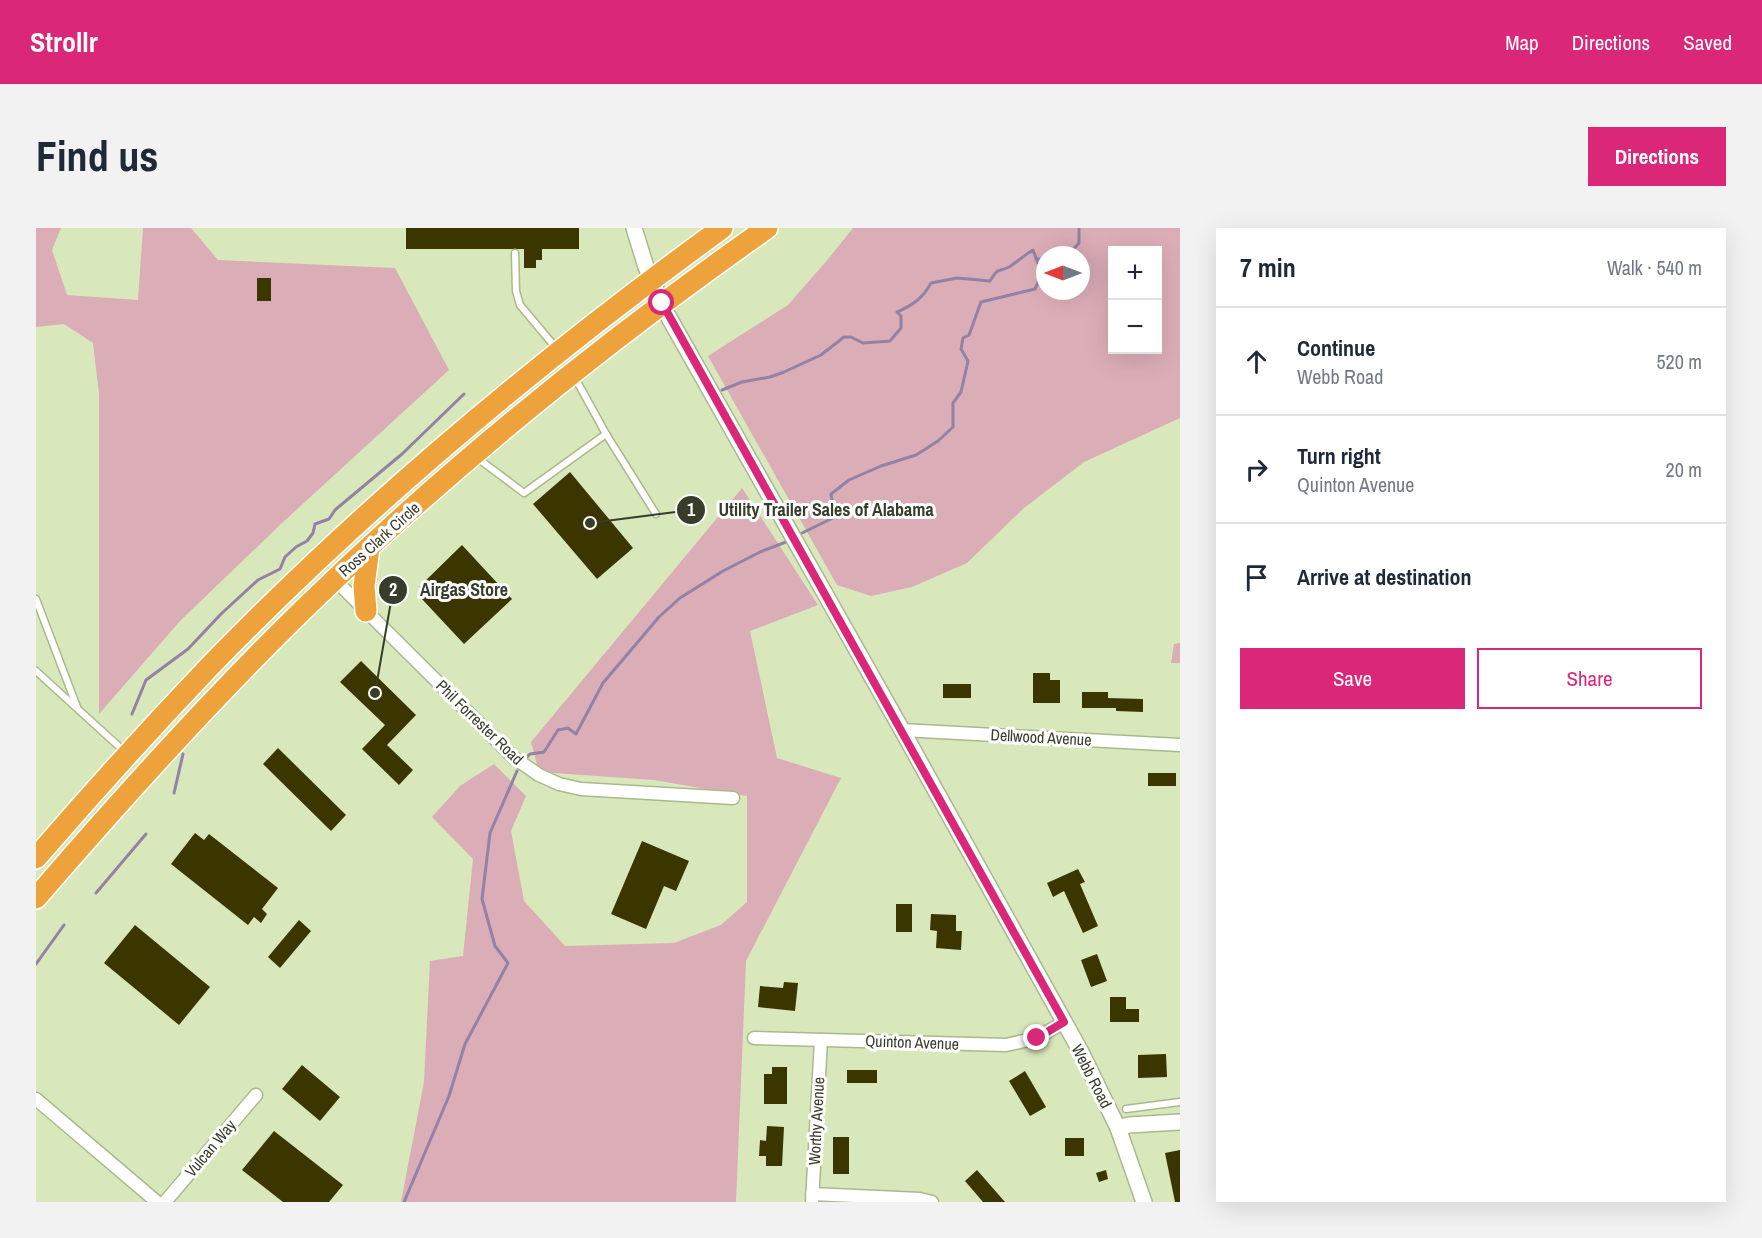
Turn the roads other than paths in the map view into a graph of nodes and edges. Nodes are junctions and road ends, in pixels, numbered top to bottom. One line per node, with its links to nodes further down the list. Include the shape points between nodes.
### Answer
1 (634, 228): 5 (street, Webb Road)
2 (722, 228): 5 (highway, Ross Clark Circle)
3 (767, 228): 6 (highway, Ross Clark Circle)
4 (515, 253): 7 (lane, via 520,305)
5 (651, 279): 6 (street, Webb Road); 7 (highway, Ross Clark Circle)
6 (662, 303): 8 (highway, Ross Clark Circle); 20 (street, Webb Road)
7 (558, 351): 8 (highway); 13 (highway, Ross Clark Circle, via 422,465)
8 (572, 373): 9 (lane); 10 (highway, Ross Clark Circle)
9 (606, 434): 10 (lane, via 524,494); 11 (lane)
10 (473, 454): 12 (highway, Ross Clark Circle)
11 (656, 514)
12 (369, 548): 14 (highway, Ross Clark Circle); 16 (highway, via 364,577)
13 (317, 561): 14 (highway); 19 (highway, Ross Clark Circle)
14 (335, 579): 16 (street, Phil Forrester Road); 21 (highway, Ross Clark Circle)
15 (36, 599): 18 (lane)
16 (366, 610): 24 (street, Phil Forrester Road, via 513,757 539,775 600,791)
17 (36, 671): 18 (lane)
18 (77, 708): 23 (lane)
19 (161, 718): 21 (highway); 23 (highway, Ross Clark Circle)
20 (902, 730): 22 (street, Dellwood Avenue); 27 (street, Webb Road)
21 (179, 736): 26 (highway, Ross Clark Circle)
22 (1180, 745)
23 (127, 754): 25 (highway, Ross Clark Circle)
24 (733, 798)
25 (36, 858)
26 (36, 898)
27 (1064, 1022): 29 (street, Quinton Avenue, via 1037,1038 1006,1045); 35 (street, Webb Road)
28 (754, 1038): 29 (street, Quinton Avenue)
29 (820, 1040): 36 (street, Worthy Avenue)
30 (256, 1095): 38 (street, Vulcan Way)
31 (36, 1099): 37 (street)
32 (1180, 1102): 33 (lane)
33 (1126, 1109)
34 (1180, 1122): 35 (street)
35 (1118, 1128): 40 (street, Webb Road)
36 (812, 1198): 39 (street)
37 (157, 1202)
38 (165, 1202)
39 (932, 1202)
40 (1144, 1202)

